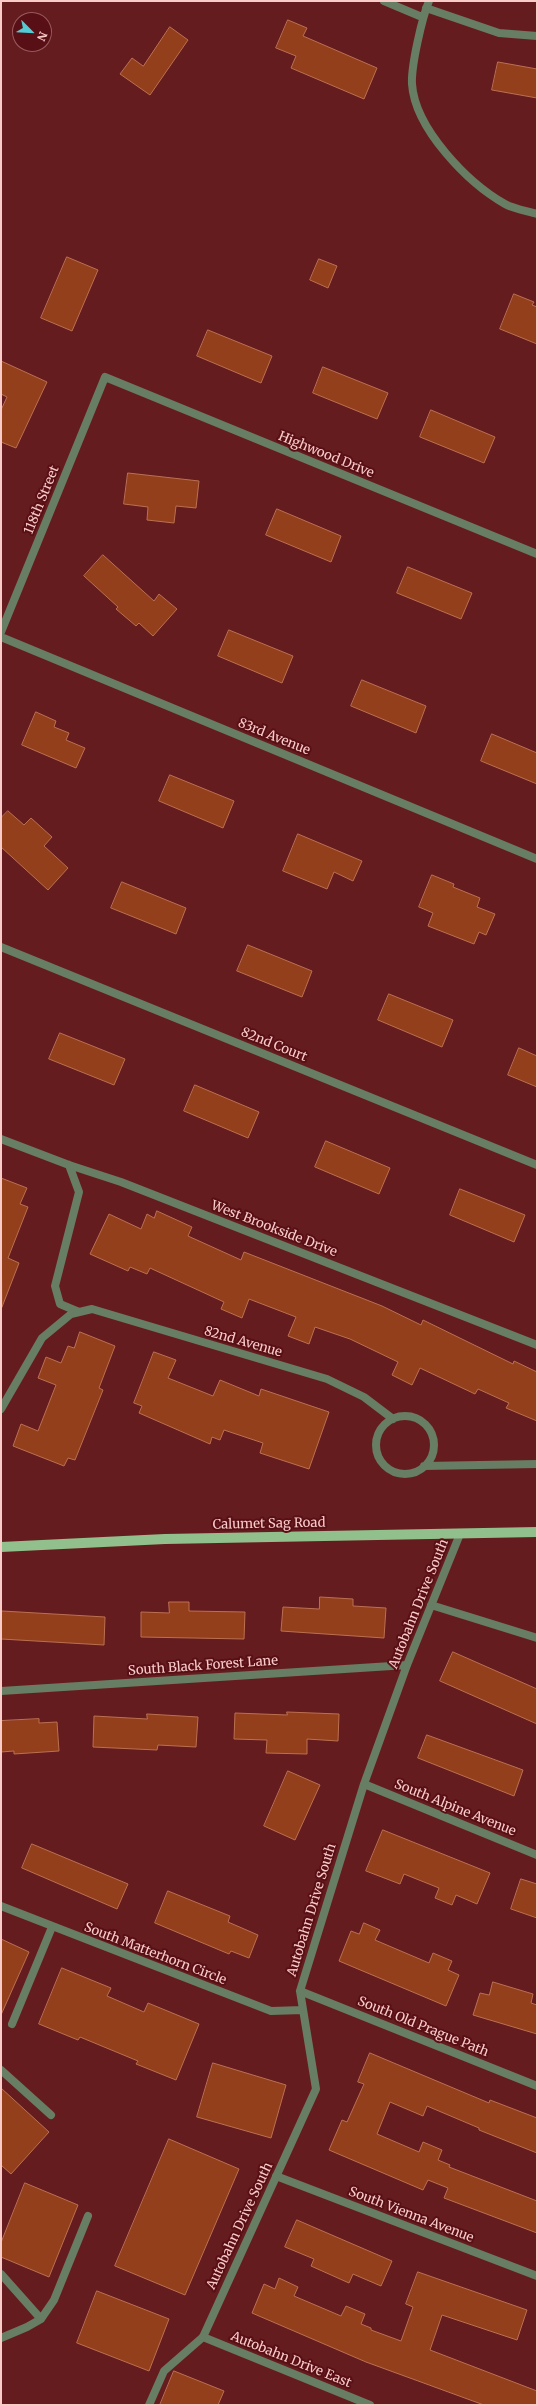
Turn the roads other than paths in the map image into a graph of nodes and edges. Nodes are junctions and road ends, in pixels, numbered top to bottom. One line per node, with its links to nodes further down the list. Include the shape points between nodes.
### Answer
1 (384, 1): 3 (street)
2 (428, 5): 3 (street); 4 (street, via 499,33)
3 (422, 17): 5 (street, via 412,84 420,113 437,142 471,180 506,204)
4 (537, 36)
5 (537, 214)
6 (105, 377): 7 (street, Highwood Drive); 8 (street, 118th Street)
7 (537, 554)
8 (1, 632)
9 (1, 637): 10 (street, 83rd Avenue)
10 (537, 859)
11 (1, 947): 13 (street, 82nd Court)
12 (1, 1139): 14 (street, West Brookside Drive)
13 (537, 1165)
14 (69, 1166): 15 (street, via 79,1192 56,1286 60,1304); 16 (street, West Brookside Drive, via 121,1182)
15 (79, 1312): 17 (street, via 71,1314 42,1338); 18 (street, 82nd Avenue, via 92,1309 327,1379 364,1397)
16 (537, 1345)
17 (1, 1409)
18 (393, 1419): 20 (street, via 398,1416 412,1416 425,1423 433,1435 435,1444 430,1460); 20 (street, via 388,1421 378,1434 376,1448 384,1465 405,1474)
19 (537, 1464): 20 (street)
20 (424, 1466)
21 (537, 1532): 22 (main road, Calumet Sag Road)
22 (460, 1534): 23 (main road, Calumet Sag Road, via 165,1539); 24 (street, Autobahn Drive South)
23 (1, 1547)
24 (431, 1605): 25 (street); 26 (street, Autobahn Drive South)
25 (537, 1638)
26 (407, 1665): 27 (street, South Black Forest Lane); 28 (street, Autobahn Drive South)
27 (1, 1691)
28 (364, 1784): 29 (street, South Alpine Avenue); 32 (street, Autobahn Drive South)
29 (537, 1855)
30 (1, 1906): 31 (street, South Matterhorn Circle)
31 (52, 1927): 33 (street, South Matterhorn Circle, via 271,2011); 34 (street)
32 (300, 1991): 33 (street, Autobahn Drive South); 36 (street, South Old Prague Path)
33 (303, 2010): 38 (street, Autobahn Drive South, via 316,2089)
34 (12, 2024)
35 (1, 2070): 37 (street)
36 (537, 2086)
37 (50, 2115)
38 (276, 2176): 41 (street, South Vienna Avenue); 43 (street, Autobahn Drive South)
39 (88, 2216): 42 (street, via 54,2300)
40 (1, 2274): 42 (street)
41 (537, 2276)
42 (41, 2319): 44 (street)
43 (203, 2337): 45 (street, via 164,2371); 46 (street, Autobahn Drive East)
44 (1, 2338)
45 (149, 2405)
46 (370, 2405)

